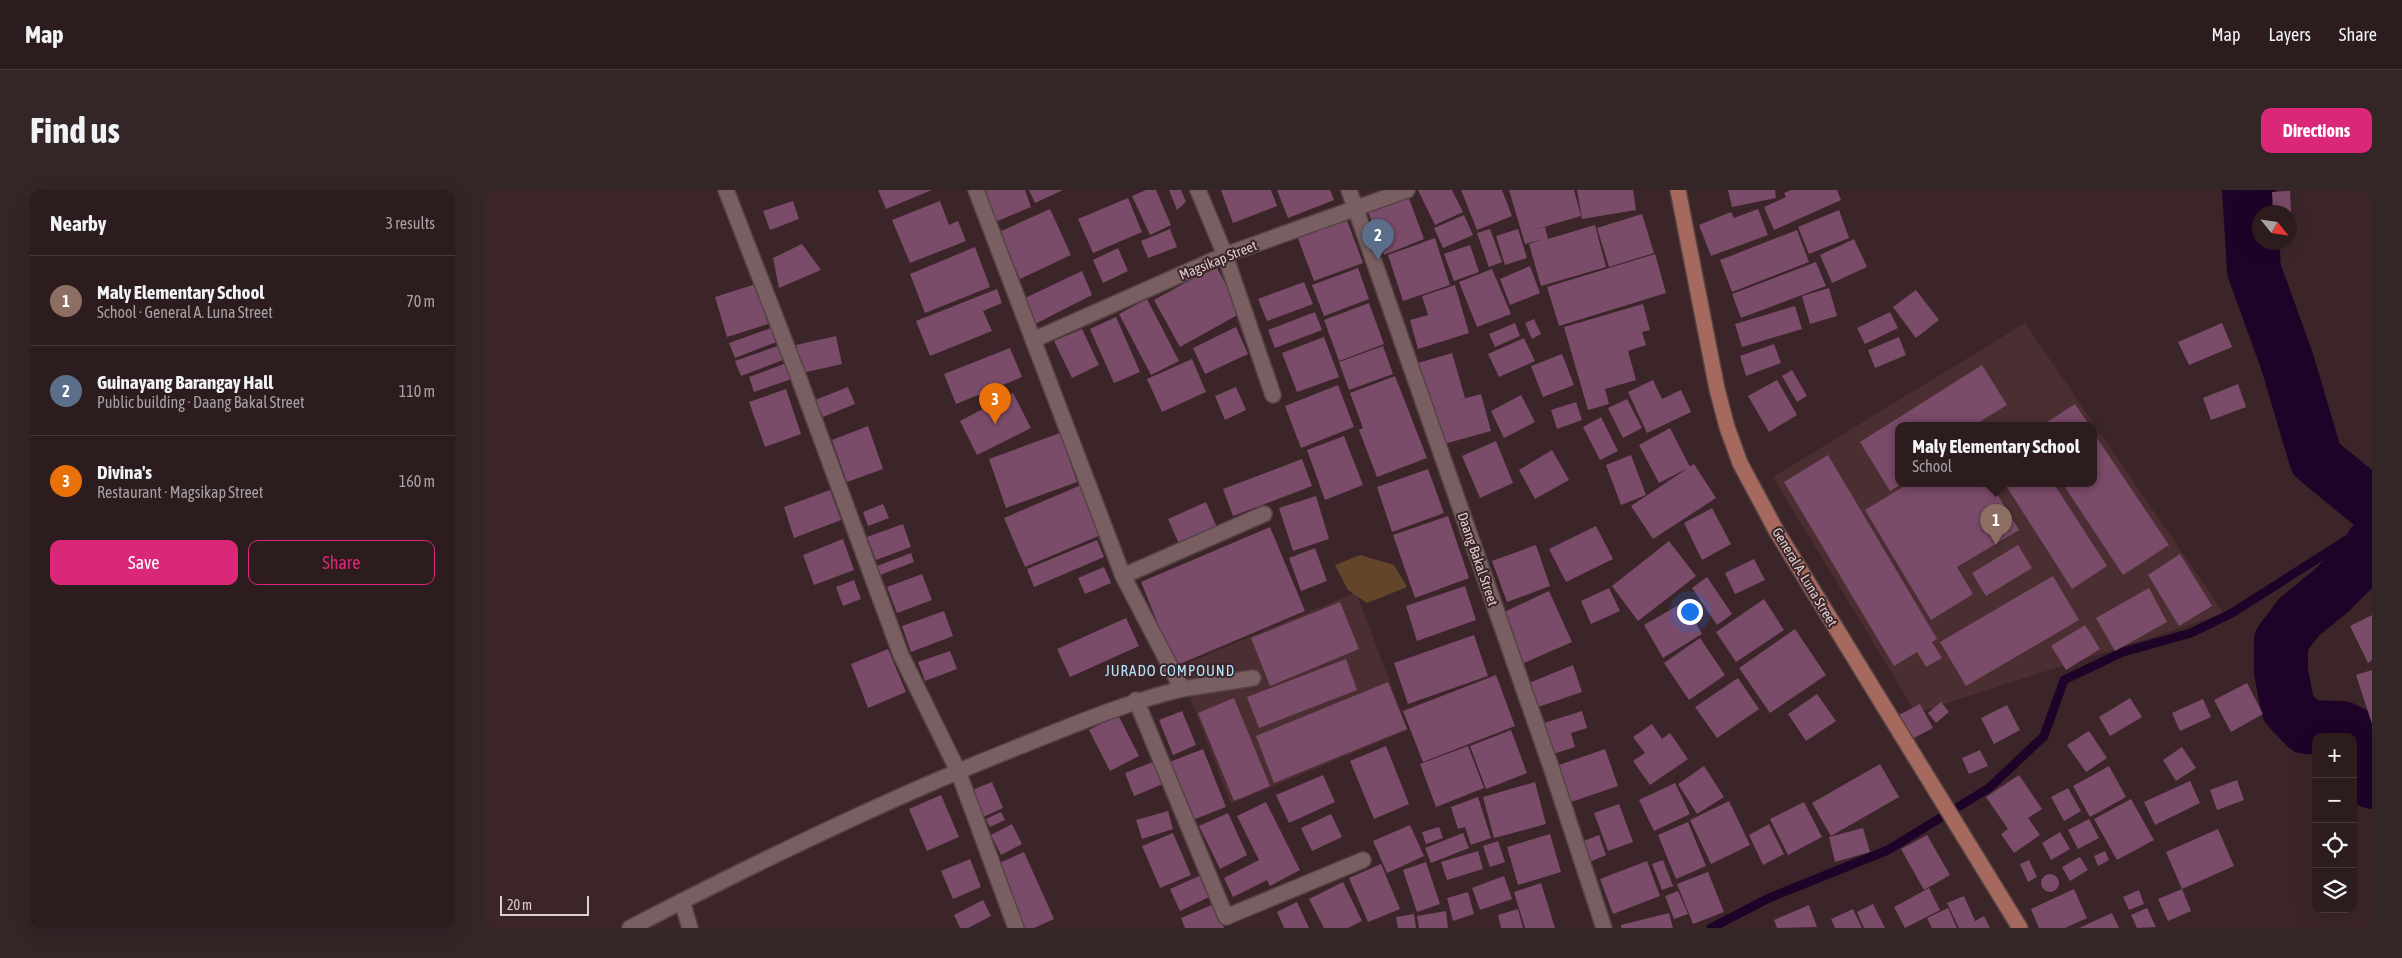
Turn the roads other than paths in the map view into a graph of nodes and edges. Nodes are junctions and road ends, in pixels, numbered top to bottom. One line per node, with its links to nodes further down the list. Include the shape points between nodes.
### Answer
1 (726, 190): 16 (street, via 901,655)
2 (976, 190): 9 (street)
3 (1198, 190): 8 (street)
4 (1349, 190): 7 (street, Daang Bakal Street)
5 (1407, 190): 7 (street, Magsikap Street)
6 (1678, 190): 23 (main road, General A. Luna Street, via 1717,390 1740,463 1777,532)
7 (1355, 209): 8 (street, Magsikap Street); 22 (street, Daang Bakal Street, via 1551,767)
8 (1225, 255): 9 (street, Magsikap Street); 10 (street)
9 (1033, 340): 12 (street)
10 (1273, 395)
11 (1264, 514): 12 (street)
12 (1123, 576): 14 (street)
13 (1253, 678): 14 (street)
14 (1182, 689): 15 (street)
15 (1136, 700): 16 (street); 17 (street, via 1226,917)
16 (958, 771): 18 (street, via 731,875); 21 (street)
17 (1363, 860)
18 (682, 901): 19 (street); 20 (street)
19 (630, 928)
20 (690, 928)
21 (1016, 928)
22 (1604, 928)
23 (2019, 928)

